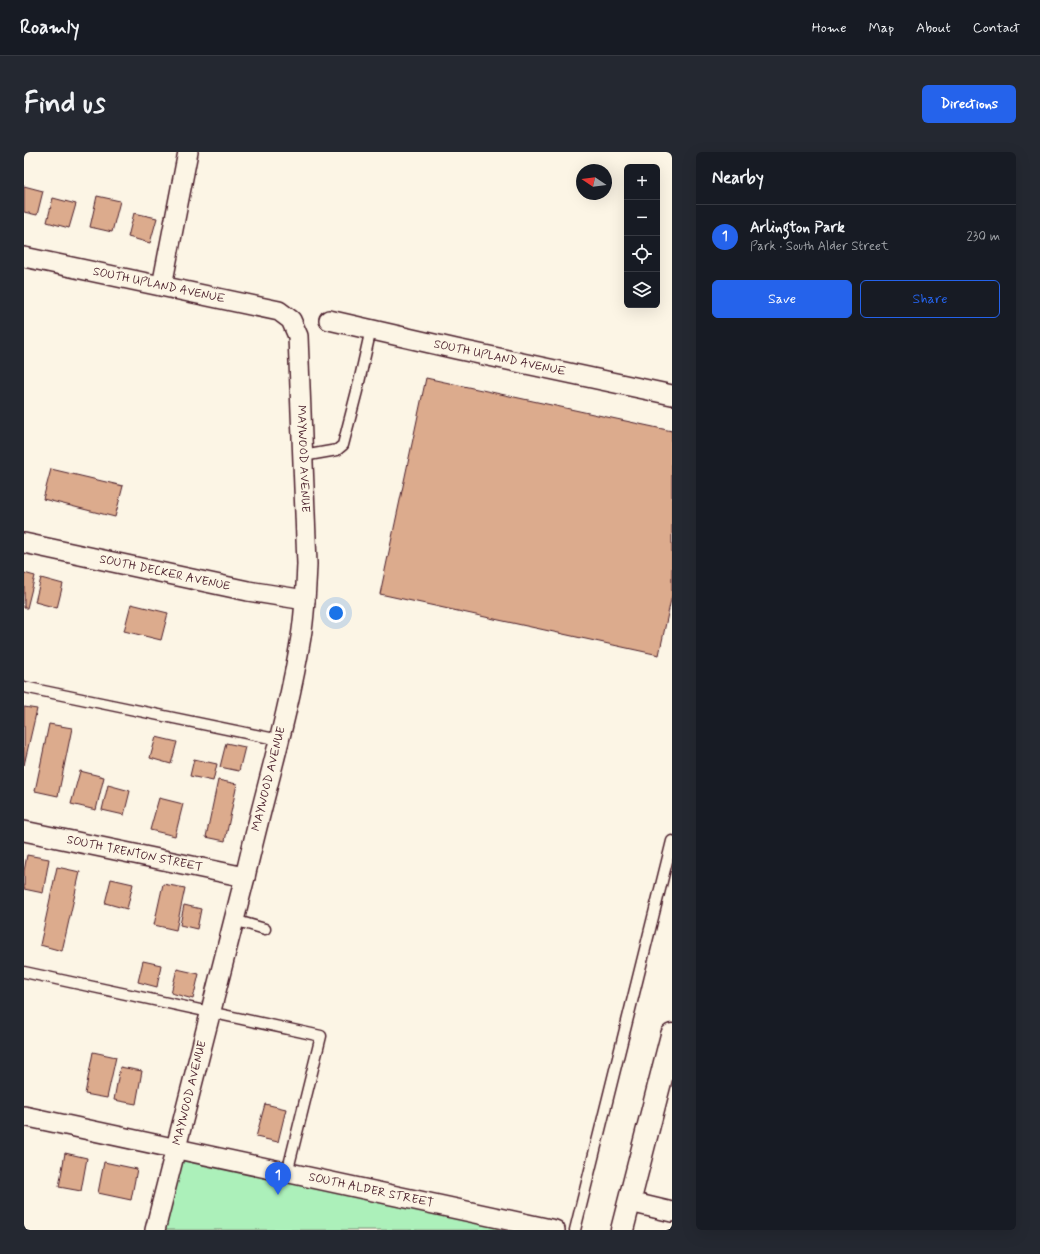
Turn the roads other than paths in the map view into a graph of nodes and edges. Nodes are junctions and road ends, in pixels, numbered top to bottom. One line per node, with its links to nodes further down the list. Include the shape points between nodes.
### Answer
1 (188, 152): 3 (street)
2 (24, 257): 3 (street, SOUTH UPLAND AVENUE)
3 (162, 286): 4 (street, SOUTH UPLAND AVENUE, via 279,311)
4 (291, 320): 8 (street, MAYWOOD AVENUE, via 298,336)
5 (329, 320): 6 (street, SOUTH UPLAND AVENUE)
6 (372, 329): 7 (street, SOUTH UPLAND AVENUE); 8 (lane, via 343,445 337,450)
7 (672, 395)
8 (303, 456): 10 (street, MAYWOOD AVENUE, via 307,564)
9 (24, 543): 10 (street, SOUTH DECKER AVENUE, via 248,591)
10 (305, 600): 12 (street, MAYWOOD AVENUE, via 301,637)
11 (24, 687): 12 (lane)
12 (280, 740): 15 (street, MAYWOOD AVENUE)
13 (24, 831): 15 (street, SOUTH TRENTON STREET)
14 (672, 841): 29 (lane)
15 (245, 877): 16 (street, MAYWOOD AVENUE)
16 (234, 920): 17 (lane); 19 (street, MAYWOOD AVENUE)
17 (265, 929)
18 (24, 972): 19 (lane)
19 (210, 1013): 23 (street, MAYWOOD AVENUE); 24 (lane, via 321,1036)
20 (672, 1035): 21 (street)
21 (669, 1062): 25 (street, via 644,1141)
22 (24, 1116): 23 (street, SOUTH ALDER STREET)
23 (176, 1149): 24 (street, SOUTH ALDER STREET); 27 (street, MAYWOOD AVENUE)
24 (287, 1173): 28 (street, SOUTH ALDER STREET)
25 (630, 1202): 26 (street); 30 (street)
26 (672, 1212)
27 (155, 1230)
28 (555, 1230)
29 (575, 1230)
30 (622, 1230)

